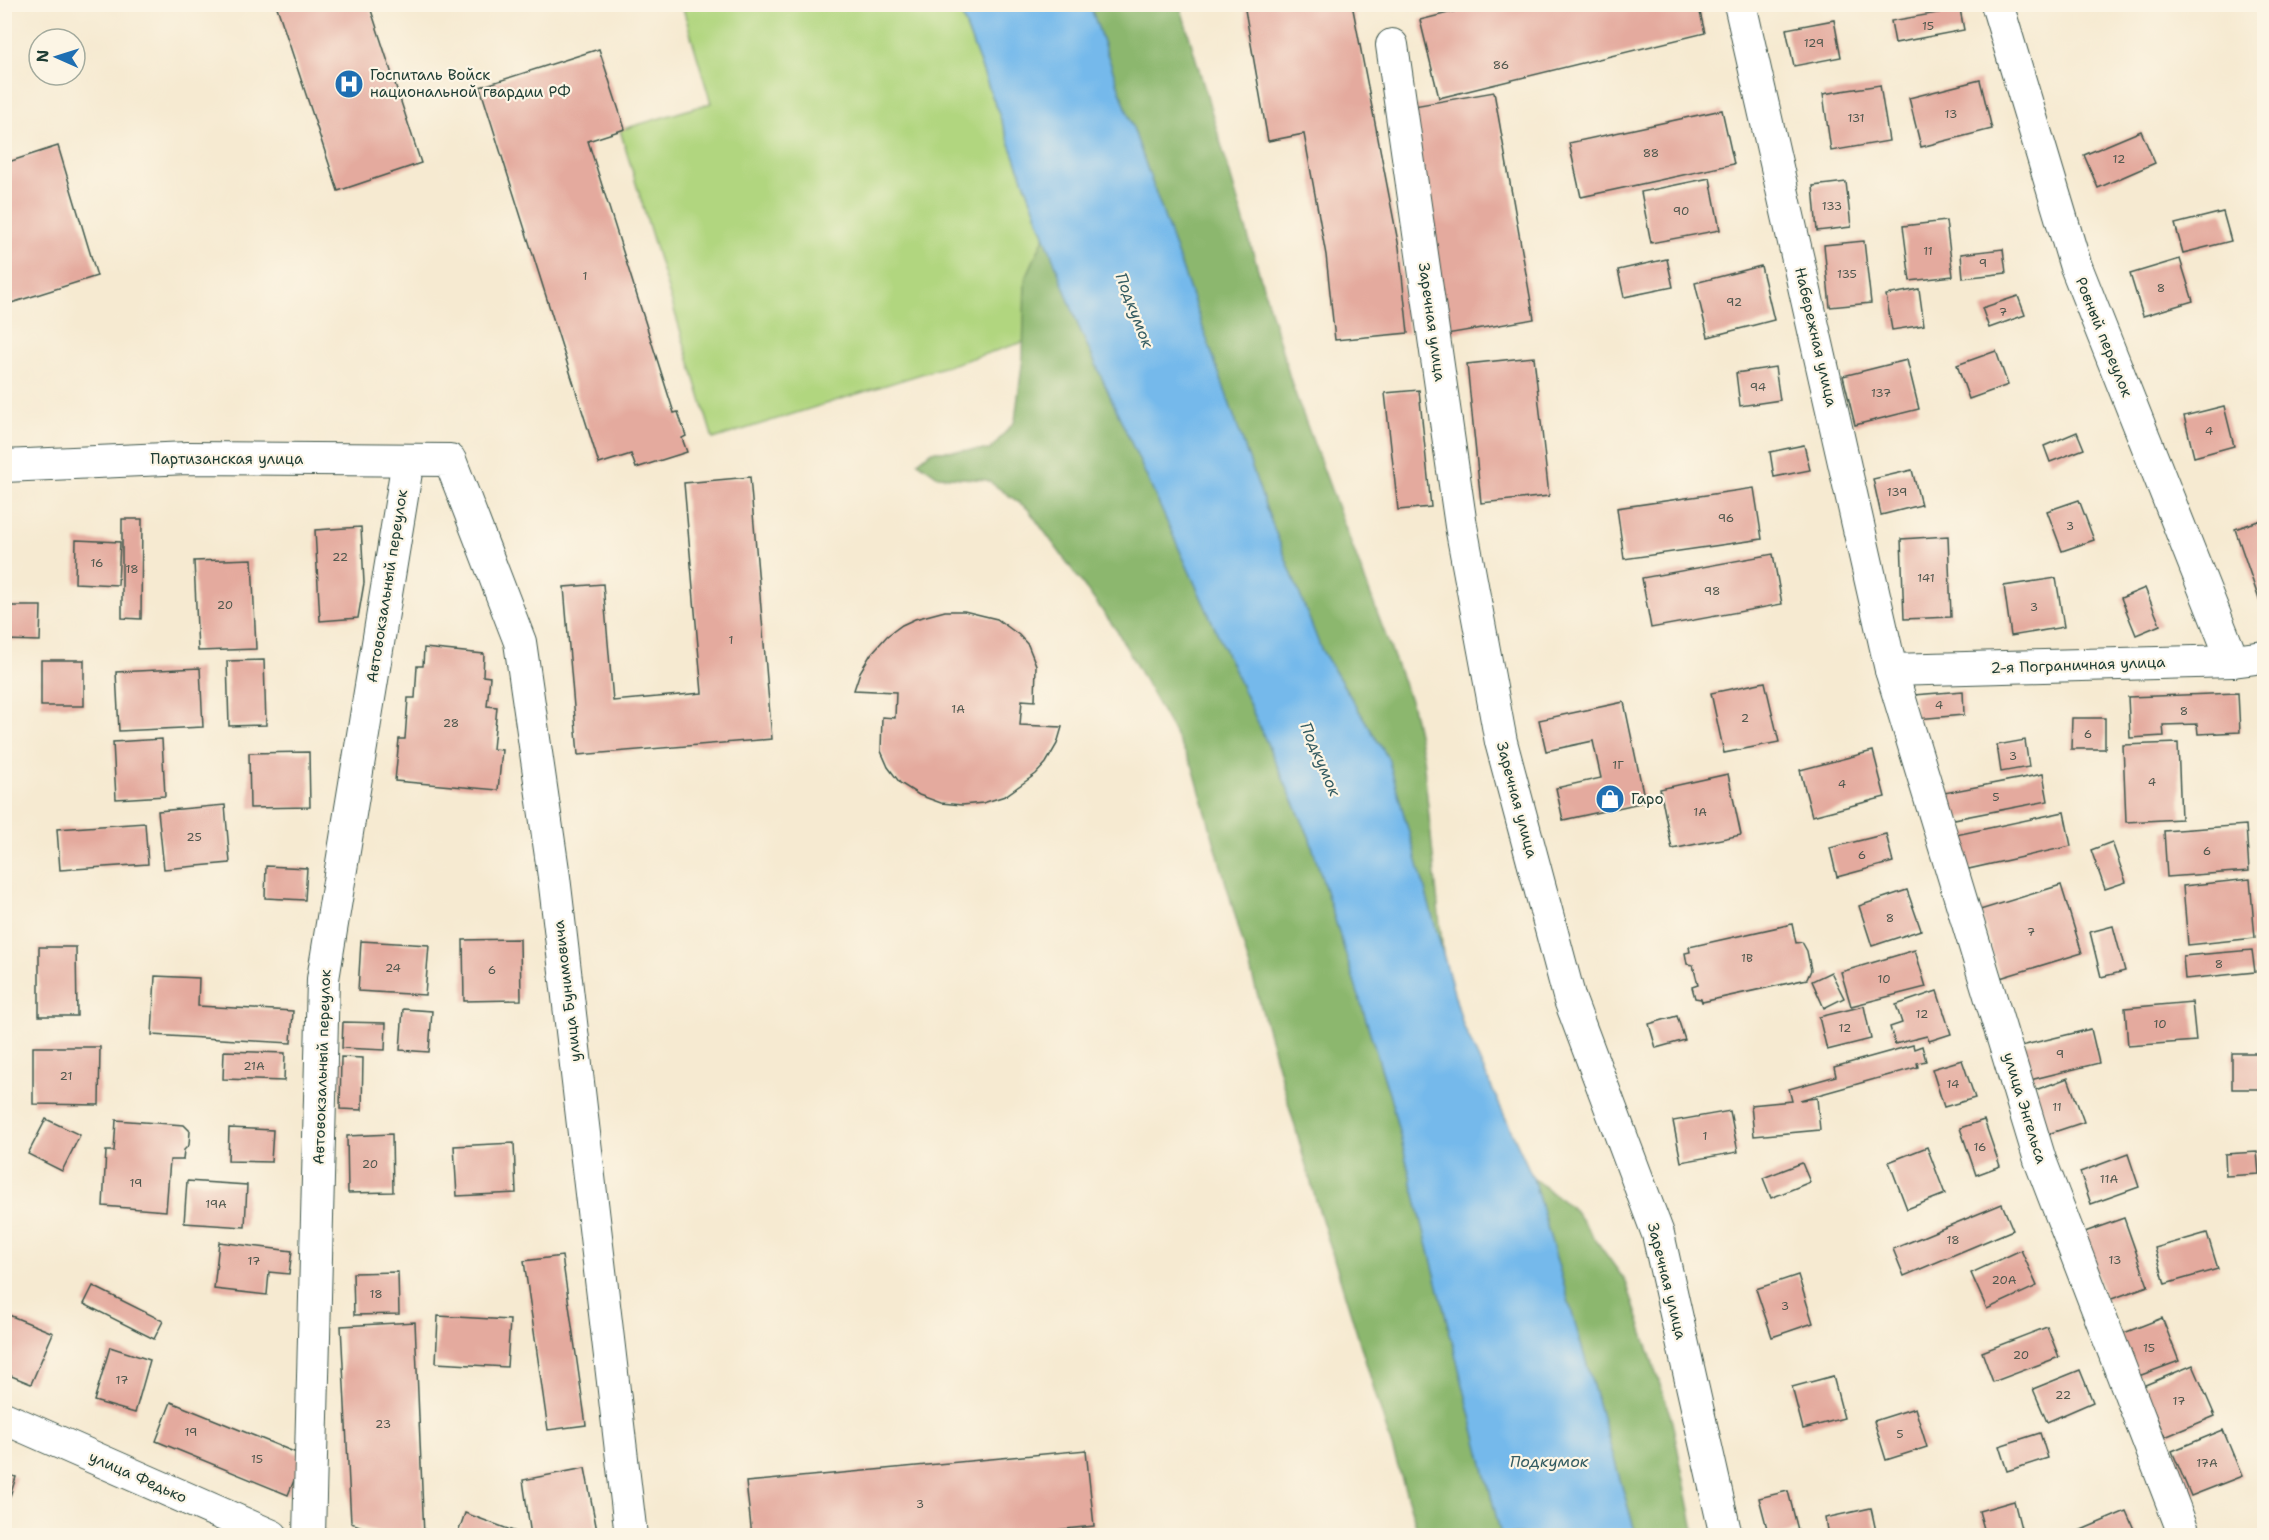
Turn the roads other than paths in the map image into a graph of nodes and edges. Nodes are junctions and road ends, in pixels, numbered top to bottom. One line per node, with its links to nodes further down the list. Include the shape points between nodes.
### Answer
1 (1740, 4): 9 (street, Набережная улица)
2 (1997, 4): 8 (street, Ровный переулок, via 2075,264)
3 (1392, 45): 14 (street, Заречная улица, via 1461,526 1501,742 1570,1000 1658,1234)
4 (450, 459): 5 (street, Партизанская улица); 13 (street, улица Бунимовича, via 520,642 554,877)
5 (408, 460): 6 (street, Партизанская улица, via 188,458); 12 (street, Автовокзальный переулок, via 323,980)
6 (4, 466)
7 (2265, 657): 8 (street, 2-я Пограничная улица)
8 (2233, 661): 9 (street, 2-я Пограничная улица)
9 (1892, 670): 15 (street, улица Энгельса, via 2040,1160)
10 (4, 1418): 11 (street, улица Федько)
11 (272, 1536)
12 (309, 1536)
13 (631, 1536)
14 (1726, 1536)
15 (2185, 1536)

